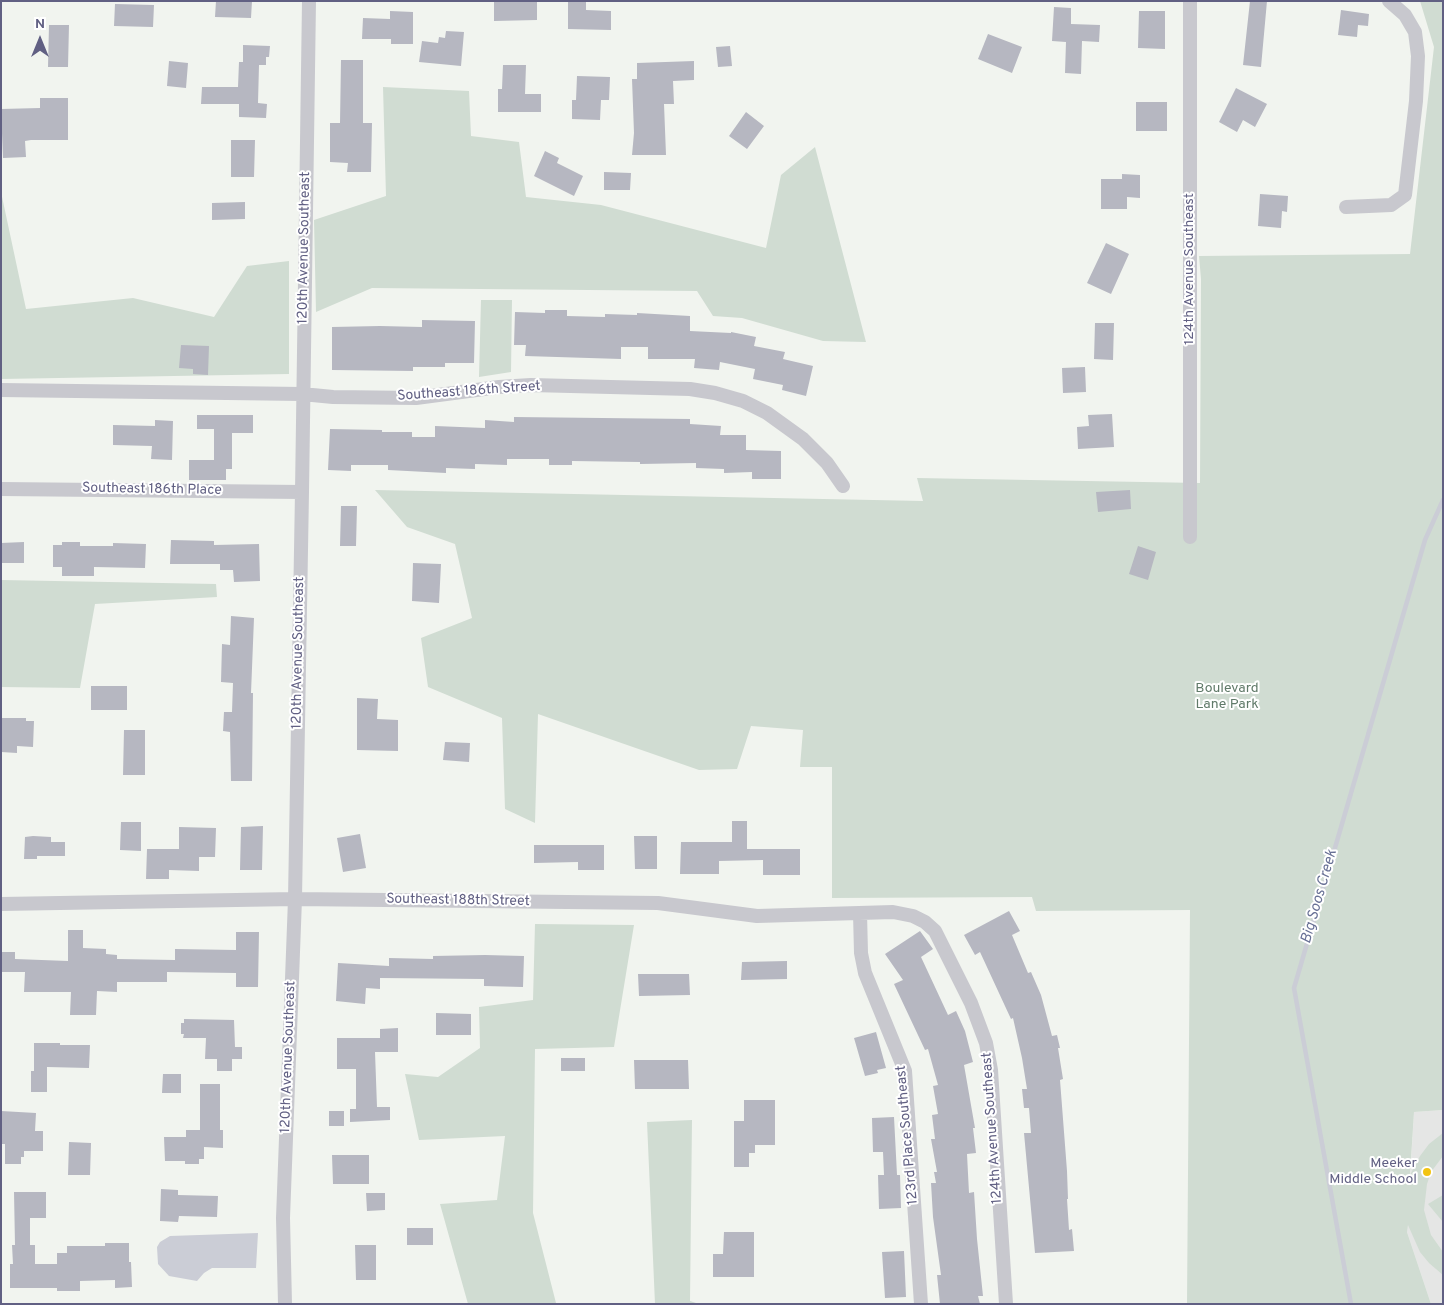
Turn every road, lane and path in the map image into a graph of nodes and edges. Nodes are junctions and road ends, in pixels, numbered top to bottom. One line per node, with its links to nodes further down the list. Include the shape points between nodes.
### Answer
1 (308, 1): 6 (street, 120th Avenue Southeast)
2 (1190, 1): 10 (street, 124th Avenue Southeast)
3 (1389, 1): 4 (street, via 1412,26 1418,56 1405,195 1391,205)
4 (1346, 207)
5 (1, 390): 6 (street, Southeast 186th Street)
6 (302, 394): 7 (street, Southeast 186th Street, via 416,398 531,385 690,389 715,393 767,413 803,439); 9 (street, 120th Avenue Southeast)
7 (843, 486)
8 (1, 489): 9 (street, Southeast 186th Place)
9 (302, 492): 11 (street, 120th Avenue Southeast)
10 (1190, 536)
11 (294, 899): 12 (street, Southeast 188th Street); 13 (street, Southeast 188th Street, via 658,903 757,916); 15 (street, 120th Avenue Southeast, via 283,1218)
12 (1, 904)
13 (860, 913): 14 (street, Southeast 188th Street, via 893,912); 16 (street, 123rd Place Southeast, via 865,973 905,1071)
14 (913, 916): 17 (street, 124th Avenue Southeast, via 934,931 971,1003 986,1043)
15 (286, 1304)
16 (921, 1304)
17 (1006, 1304)

